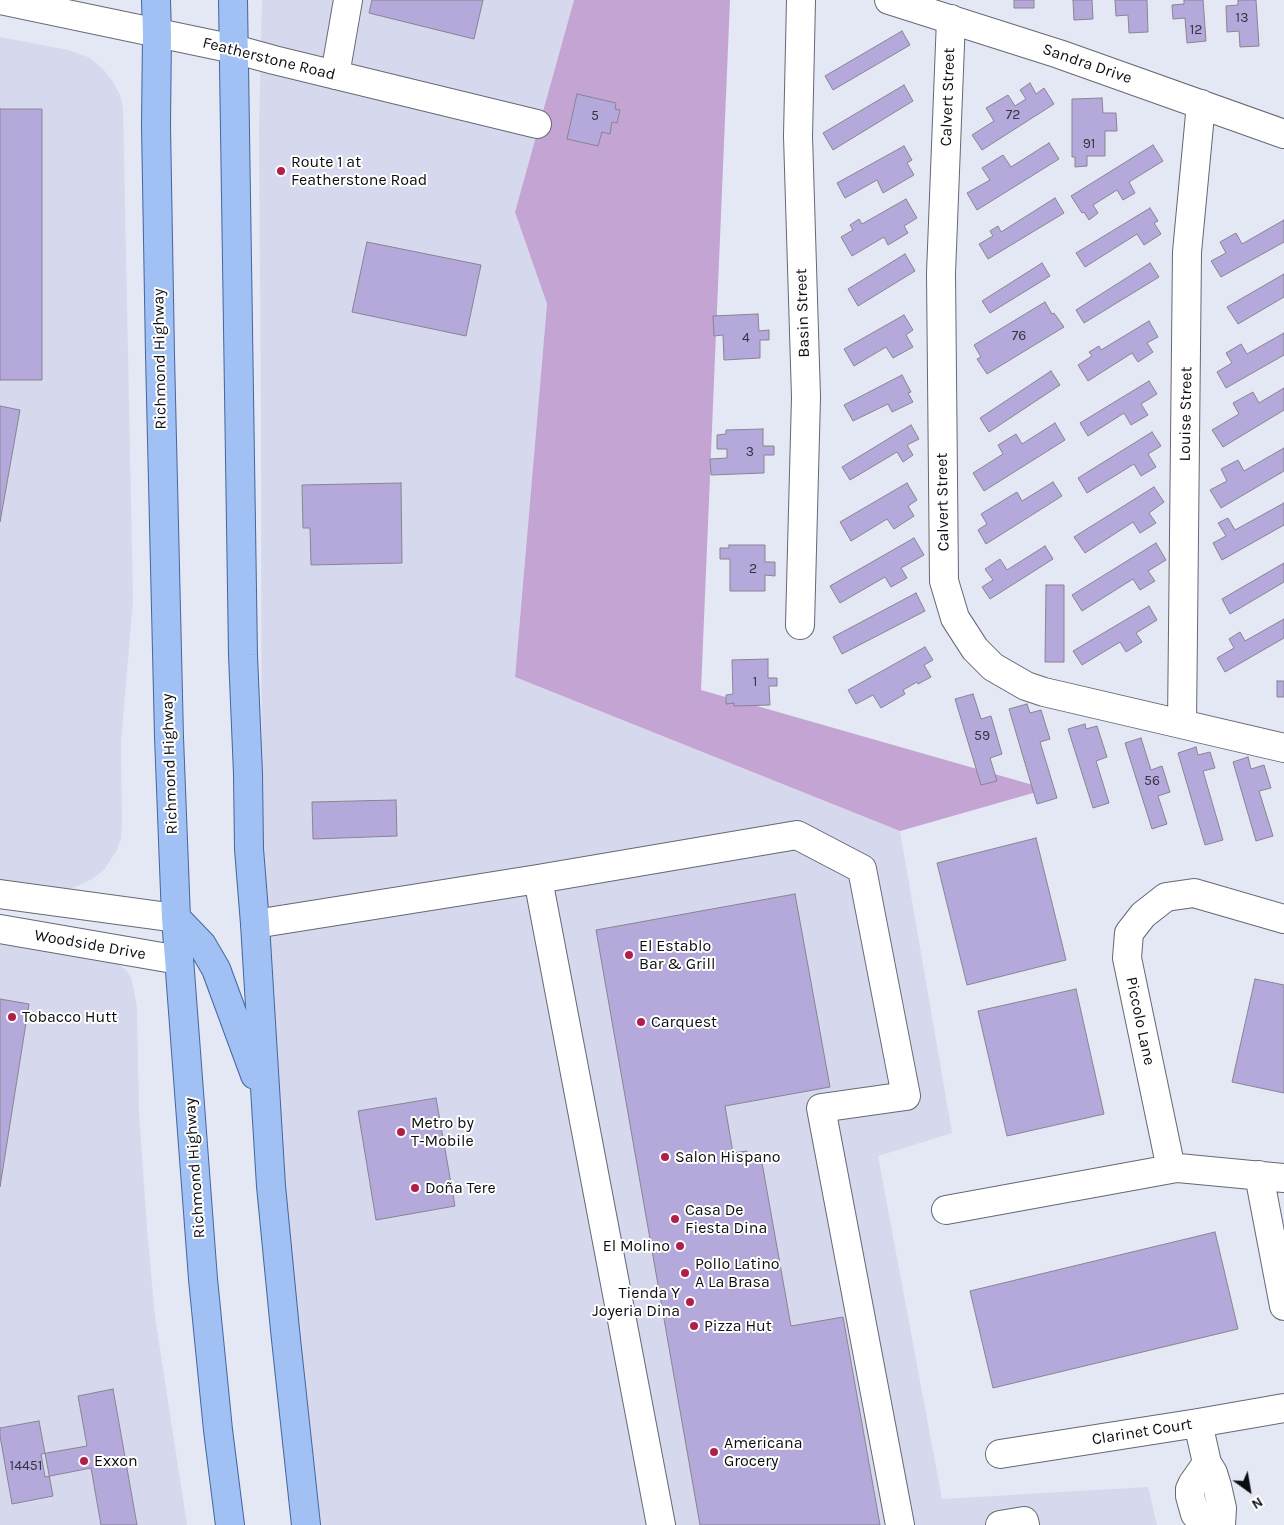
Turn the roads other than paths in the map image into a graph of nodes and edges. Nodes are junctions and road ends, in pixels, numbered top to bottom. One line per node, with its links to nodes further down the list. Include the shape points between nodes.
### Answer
1 (0, 0): 8 (street, Featherstone Road)
2 (156, 0): 8 (main road, Richmond Highway)
3 (233, 0): 9 (main road)
4 (348, 0): 10 (street)
5 (801, 0): 14 (street, Basin Street, via 798,136 806,397)
6 (889, 0): 7 (street, Sandra Drive)
7 (951, 19): 11 (street, Sandra Drive); 15 (street, Calvert Street, via 941,273 944,581 955,618 975,649 993,667 1026,686)
8 (157, 34): 9 (street, Featherstone Road); 19 (main road, Richmond Highway, via 160,355)
9 (234, 49): 10 (street, Featherstone Road); 21 (main road, via 243,655 249,848)
10 (335, 75): 12 (street, Featherstone Road)
11 (1201, 104): 13 (street, Sandra Drive); 15 (street, Louise Street, via 1188,252)
12 (537, 124)
13 (1284, 134)
14 (800, 625)
15 (1182, 724): 16 (street, Calvert Street)
16 (1284, 748)
17 (538, 879): 21 (street); 35 (street); 36 (street, via 797,835 862,869 906,1096 820,1108)
18 (0, 894): 19 (street)
19 (176, 918): 23 (main road, Richmond Highway); 24 (main road, via 202,945 216,969)
20 (1284, 919): 25 (street, Piccolo Lane, via 1194,893 1166,897 1143,914 1129,933 1127,958)
21 (255, 924): 24 (main road)
22 (0, 929): 23 (street, Woodside Drive)
23 (180, 960): 33 (main road, Richmond Highway, via 204,1287)
24 (265, 1104): 34 (main road)
25 (1171, 1169): 26 (street); 27 (street)
26 (1271, 1177): 28 (street)
27 (946, 1210)
28 (1284, 1306)
29 (1284, 1408): 30 (street, Clarinet Court)
30 (1198, 1423): 31 (street, Clarinet Court); 32 (street)
31 (1000, 1454)
32 (1207, 1463): 39 (street, via 1190,1489 1194,1514); 40 (street, via 1213,1473 1222,1508)
33 (230, 1525)
34 (306, 1525)
35 (661, 1525)
36 (900, 1525)
37 (1000, 1525): 38 (street, via 1024,1521)
38 (1025, 1525)
39 (1205, 1525)
40 (1221, 1525)

